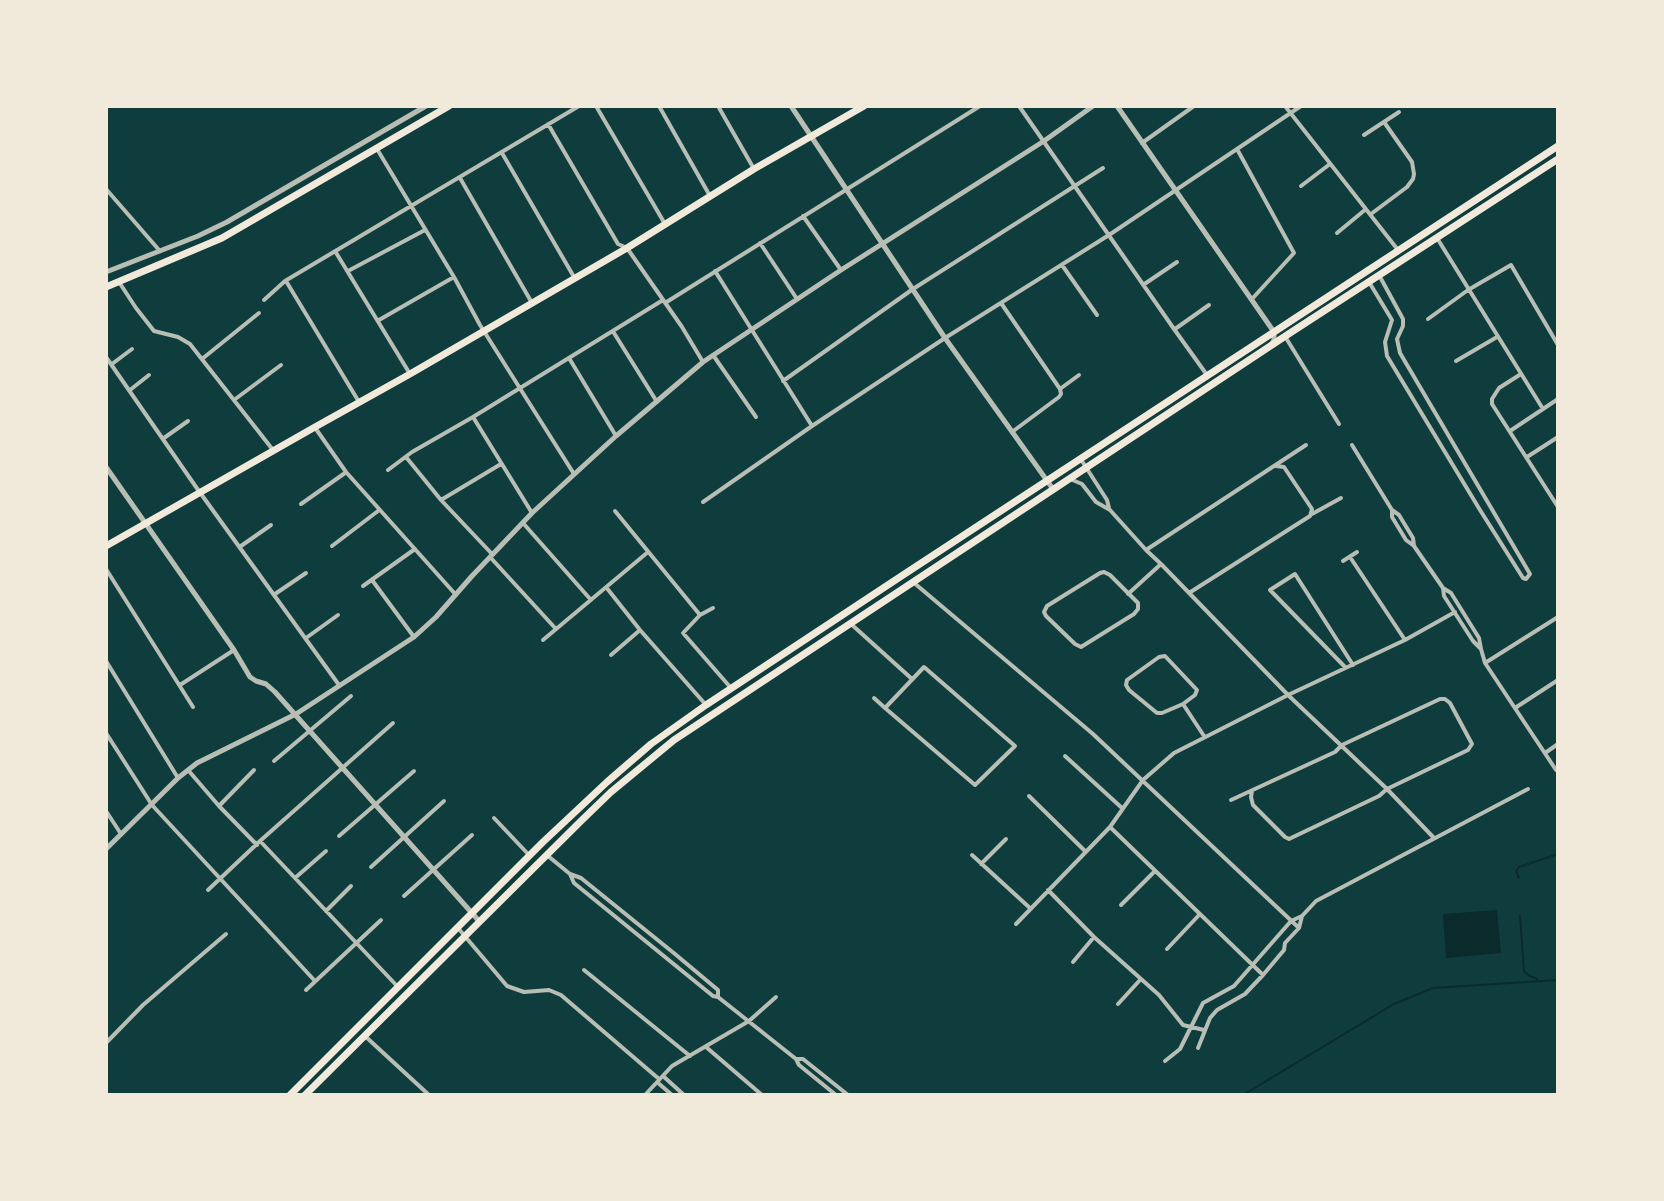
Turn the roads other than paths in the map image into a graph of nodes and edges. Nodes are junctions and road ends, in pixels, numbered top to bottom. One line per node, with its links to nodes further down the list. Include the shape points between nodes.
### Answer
1 (426, 106): 54 (street, via 227,222)
2 (449, 106): 25 (main road)
3 (579, 106): 19 (street)
4 (596, 106): 45 (street)
5 (659, 106): 38 (street)
6 (718, 106): 31 (street)
7 (791, 106): 21 (street)
8 (864, 106): 21 (main road)
9 (980, 106): 35 (street)
10 (1019, 106): 22 (street)
11 (1093, 106): 22 (street)
12 (1117, 106): 23 (street)
13 (1194, 106): 23 (street)
14 (1285, 106): 17 (street)
15 (1301, 106): 17 (street)
16 (1399, 112): 18 (street)
17 (1290, 113): 26 (street); 29 (street)
18 (1384, 122): 20 (street); 43 (street, via 1412,162 1414,174 1407,187)
19 (548, 124): 27 (street); 52 (street, via 618,244)
20 (1364, 135)
21 (810, 136): 31 (main road); 35 (street)
22 (1044, 141): 34 (street); 51 (street)
23 (1142, 143): 37 (street)
24 (1558, 146): 53 (main road)
25 (377, 149): 41 (street); 66 (main road, via 222,238)
26 (1237, 149): 37 (street); 73 (street, via 1294,253)
27 (502, 153): 32 (street); 64 (street)
28 (1558, 159): 49 (main road)
29 (1330, 164): 33 (street); 42 (street)
30 (1103, 168): 34 (street)
31 (754, 169): 38 (main road)
32 (460, 178): 41 (street); 76 (street)
33 (1301, 186)
34 (1075, 187): 48 (street); 70 (street)
35 (846, 188): 44 (street); 51 (street)
36 (106, 189): 39 (street)
37 (1176, 191): 48 (street); 73 (street)
38 (710, 196): 45 (main road)
39 (116, 200): 40 (street); 54 (street)
40 (106, 204)
41 (411, 206): 46 (street); 55 (street)
42 (1366, 209): 43 (street); 47 (street)
43 (1370, 215): 53 (street)
44 (803, 216): 50 (street); 58 (street)
45 (665, 224): 52 (main road)
46 (425, 230): 59 (street); 63 (street)
47 (1337, 233)
48 (1109, 235): 57 (street); 68 (street)
49 (1437, 238): 62 (main road); 71 (street)
50 (760, 243): 60 (street); 72 (street)
51 (884, 244): 58 (street); 70 (street)
52 (627, 248): 64 (main road); 75 (street)
53 (1398, 250): 87 (main road)
54 (160, 251): 61 (street)
55 (335, 251): 59 (street); 65 (street)
56 (1177, 262): 68 (street)
57 (1062, 265): 77 (street); 80 (street)
58 (841, 270): 72 (street)
59 (348, 271): 82 (street)
60 (715, 271): 75 (street); 83 (street)
61 (106, 272)
62 (1379, 275): 67 (main road); 107 (street, via 1401,312 1397,345)
63 (454, 277): 82 (street); 85 (street)
64 (574, 277): 76 (main road)
65 (285, 281): 74 (street); 115 (street)
66 (119, 282): 69 (main road); 97 (street, via 154,331 178,337)
67 (1369, 282): 88 (main road); 109 (street, via 1392,320 1385,348)
68 (1143, 285): 84 (street)
69 (106, 287)
70 (913, 289): 90 (street); 108 (street)
71 (1468, 290): 81 (street); 89 (street); 91 (street, via 1511,265)
72 (797, 299): 83 (street)
73 (1252, 299): 87 (street)
74 (264, 300)
75 (664, 301): 86 (street); 99 (street)
76 (532, 303): 85 (main road)
77 (1001, 303): 90 (street); 111 (street)
78 (1209, 305): 84 (street)
79 (259, 313): 97 (street)
80 (1097, 315)
81 (1428, 319)
82 (378, 320): 102 (street)
83 (753, 329): 94 (street); 108 (street)
84 (1174, 329): 106 (street)
85 (483, 331): 102 (main road); 110 (street)
86 (613, 332): 96 (street); 116 (street)
87 (1274, 332): 92 (street); 106 (main road)
88 (1285, 336): 92 (main road); 121 (street)
89 (1497, 337): 98 (street); 103 (street)
90 (945, 338): 122 (street); 125 (street)
91 (1558, 345)
92 (1268, 348): 139 (main road)
93 (132, 349): 100 (street)
94 (713, 355): 99 (street); 119 (street)
95 (106, 357): 100 (street)
96 (569, 358): 110 (street); 126 (street)
97 (202, 359): 114 (street)
98 (1456, 361)
99 (703, 362): 116 (street)
100 (112, 364): 112 (street)
101 (281, 365): 114 (street)
102 (410, 374): 115 (main road)
103 (1521, 374): 117 (street); 124 (street, via 1492,399)
104 (149, 375): 112 (street)
105 (1079, 375): 111 (street)
106 (1207, 375): 136 (main road)
107 (1415, 378): 109 (street); 131 (street)
108 (783, 381): 122 (street)
109 (1404, 384): 133 (street)
110 (521, 388): 118 (street); 143 (street)
111 (1060, 389): 125 (street, via 1059,397)
112 (130, 390): 128 (street)
113 (1558, 399): 117 (street)
114 (234, 400): 132 (street)
115 (359, 402): 123 (main road)
116 (657, 402): 126 (street)
117 (1543, 409): 124 (street)
118 (473, 417): 134 (street); 137 (street)
119 (756, 417)
120 (188, 421): 128 (street)
121 (1339, 424)
122 (812, 426): 151 (street)
123 (315, 427): 132 (main road); 142 (street)
124 (1510, 431): 135 (street)
125 (1012, 432): 145 (street)
126 (616, 436): 143 (street)
127 (1558, 437): 135 (street)
128 (163, 438): 147 (street)
129 (1306, 445): 138 (street)
130 (1352, 445): 181 (street, via 1406,540)
131 (1454, 445): 133 (street); 153 (street)
132 (273, 450): 147 (main road)
133 (1444, 451): 156 (street)
134 (405, 457): 141 (street); 150 (street)
135 (1527, 457): 149 (street)
136 (1080, 458): 139 (street); 145 (main road)
137 (501, 464): 150 (street); 159 (street)
138 (1276, 466): 160 (street, via 1284,467 1312,509); 168 (street)
139 (1086, 468): 144 (main road); 155 (street)
140 (107, 470): 162 (street)
141 (388, 470)
142 (346, 472): 152 (street); 157 (street)
143 (574, 474): 159 (street)
144 (1070, 479): 146 (main road); 155 (street)
145 (1047, 481): 146 (street); 210 (main road)
146 (1053, 489): 178 (main road)
147 (200, 492): 162 (main road); 166 (street)
148 (1341, 498): 160 (street)
149 (1556, 498): 154 (street)
150 (441, 500): 171 (street)
151 (703, 502)
152 (301, 504)
153 (1489, 505): 156 (street); 156 (street, via 1530,574 1526,579)
154 (1558, 507)
155 (1110, 510): 168 (street)
156 (1480, 510)
157 (378, 511): 165 (street); 167 (street)
158 (615, 511): 169 (street)
159 (532, 513): 161 (street)
160 (1310, 516): 182 (street)
161 (523, 523): 171 (street); 186 (street)
162 (146, 524): 164 (main road); 200 (street)
163 (271, 525): 166 (street)
164 (106, 546)
165 (332, 546)
166 (240, 547): 183 (street)
167 (415, 549): 177 (street); 185 (street)
168 (1146, 550): 174 (street)
169 (648, 552): 180 (street); 190 (street)
170 (1357, 552): 172 (street)
171 (491, 556): 185 (street); 193 (street)
172 (1350, 557): 173 (street); 198 (street)
173 (1343, 561)
174 (1161, 564): 182 (street); 184 (street)
175 (106, 569): 208 (street)
176 (306, 573): 183 (street)
177 (372, 580): 179 (street); 195 (street)
178 (913, 582): 192 (main road); 235 (street)
179 (363, 586)
180 (606, 587): 186 (street); 194 (street)
181 (1443, 588): 188 (street); 199 (street, via 1456,601)
182 (1189, 593): 211 (street)
183 (274, 594): 196 (street)
184 (1128, 594): 184 (street, via 1104,572 1044,612 1075,644 1086,646 1134,614 1138,603)
185 (456, 595): 195 (street)
186 (591, 600): 193 (street)
187 (713, 608): 190 (street)
188 (1455, 612): 198 (street); 199 (street)
189 (338, 615): 196 (street)
190 (700, 615): 210 (street, via 683,632)
191 (1558, 617): 203 (street)
192 (851, 624): 206 (street); 260 (main road, via 674,740)
193 (556, 629): 197 (street)
194 (640, 630): 201 (street); 215 (street)
195 (414, 637): 209 (street)
196 (306, 638): 209 (street)
197 (543, 640)
198 (1405, 640): 204 (street)
199 (1481, 649): 203 (street)
200 (234, 650): 208 (street); 219 (street, via 250,677 266,684)
201 (611, 655)
202 (106, 661): 234 (street)
203 (1485, 663): 218 (street)
204 (1353, 665): 205 (street); 205 (street, via 1295,574 1270,590)
205 (1346, 668): 211 (street)
206 (912, 679): 217 (street); 217 (street, via 924,667 1015,746 975,785)
207 (1558, 680): 218 (street)
208 (180, 685): 216 (street)
209 (339, 685): 219 (street)
210 (731, 689): 215 (main road)
211 (1288, 695): 223 (street); 225 (street)
212 (351, 696): 221 (street)
213 (874, 698): 217 (street)
214 (1183, 704): 214 (street, via 1197,690 1165,656 1127,680 1129,690 1157,713); 223 (street)
215 (706, 705): 259 (main road, via 621,769)
216 (193, 707)
217 (885, 708)
218 (1515, 708): 226 (street)
219 (296, 714): 221 (street); 230 (street)
220 (393, 723): 229 (street)
221 (312, 731): 228 (street); 229 (street)
222 (106, 733): 242 (street)
223 (1204, 736): 235 (street)
224 (1558, 744): 226 (street)
225 (1342, 745): 236 (street); 236 (street, via 1440,699 1450,703 1472,744 1468,750); 238 (street)
226 (1545, 753): 232 (street)
227 (1065, 756): 245 (street)
228 (274, 761)
229 (342, 768): 243 (street); 255 (street)
230 (188, 769): 234 (street); 244 (street)
231 (254, 770): 244 (street)
232 (1556, 770)
233 (414, 771): 243 (street)
234 (178, 778): 242 (street)
235 (1143, 780): 245 (street); 282 (street)
236 (1387, 789): 238 (street, via 1289,839 1253,805); 253 (street)
237 (1528, 789): 253 (street)
238 (1252, 791): 240 (street)
239 (1029, 796): 258 (street)
240 (1231, 800)
241 (444, 801): 252 (street)
242 (152, 805): 249 (street); 268 (street)
243 (375, 805): 251 (street); 252 (street)
244 (219, 806): 255 (street)
245 (1122, 808): 248 (street)
246 (106, 811): 249 (street)
247 (494, 818): 259 (street)
248 (1110, 827): 258 (street); 265 (street)
249 (121, 834): 256 (street)
250 (472, 835): 264 (street)
251 (339, 836)
252 (404, 837): 263 (street); 264 (street)
253 (1434, 838): 278 (street, via 1316,901)
254 (1006, 839): 262 (street)
255 (258, 843): 267 (street); 268 (street)
256 (106, 849)
257 (326, 851): 267 (street)
258 (1085, 851): 271 (street)
259 (529, 855): 276 (main road)
260 (546, 855): 266 (street); 281 (main road)
261 (972, 855): 262 (street)
262 (981, 864): 274 (street)
263 (371, 867)
264 (432, 869): 272 (street); 276 (street)
265 (1155, 871): 273 (street); 277 (street)
266 (570, 874): 279 (street); 283 (street)
267 (295, 878): 275 (street)
268 (221, 879): 270 (street); 299 (street)
269 (351, 886): 275 (street)
270 (208, 890)
271 (1048, 890): 274 (street); 289 (street)
272 (404, 896)
273 (1121, 905)
274 (1031, 909): 284 (street)
275 (326, 911): 290 (street)
276 (472, 914): 281 (street); 285 (main road)
277 (1200, 914): 291 (street); 295 (street)
278 (1302, 916): 282 (street); 286 (street)
279 (630, 917): 283 (street); 292 (street)
280 (381, 920): 290 (street)
281 (479, 921): 288 (main road)
282 (1291, 921): 286 (street); 295 (street)
283 (625, 924): 293 (street)
284 (1016, 924)
285 (457, 928): 288 (street); 300 (main road)
286 (1299, 928): 297 (street)
287 (226, 934): 309 (street)
288 (465, 936): 308 (main road); 315 (street, via 507,986 561,995)
289 (1094, 937): 294 (street); 298 (street)
290 (357, 944): 299 (street); 300 (street)
291 (1167, 949)
292 (675, 954): 293 (street); 302 (street, via 718,990)
293 (670, 960): 302 (street)
294 (1073, 962)
295 (1252, 965): 297 (street); 306 (street, via 1234,986 1203,1003)
296 (584, 970): 312 (street)
297 (1263, 975): 307 (street, via 1245,994 1217,1010)
298 (1140, 980): 304 (street); 306 (street)
299 (315, 981): 301 (street)
300 (398, 987): 316 (main road)
301 (306, 990)
302 (718, 997): 305 (street)
303 (776, 997): 305 (street)
304 (1118, 1004)
305 (749, 1021): 310 (street); 313 (street)
306 (1190, 1027): 307 (street); 314 (street, via 1180,1049)
307 (1204, 1030): 311 (street)
308 (365, 1036): 317 (main road); 318 (street)
309 (106, 1043)
310 (705, 1047): 312 (street); 322 (street)
311 (1198, 1048)
312 (690, 1056): 315 (street)
313 (796, 1059): 323 (street); 324 (street, via 803,1059)
314 (1165, 1061)
315 (660, 1079): 319 (street); 320 (street); 321 (street)
316 (290, 1095)
317 (305, 1095)
318 (429, 1095)
319 (645, 1095)
320 (672, 1095)
321 (684, 1095)
322 (762, 1095)
323 (836, 1095)
324 (847, 1095)

